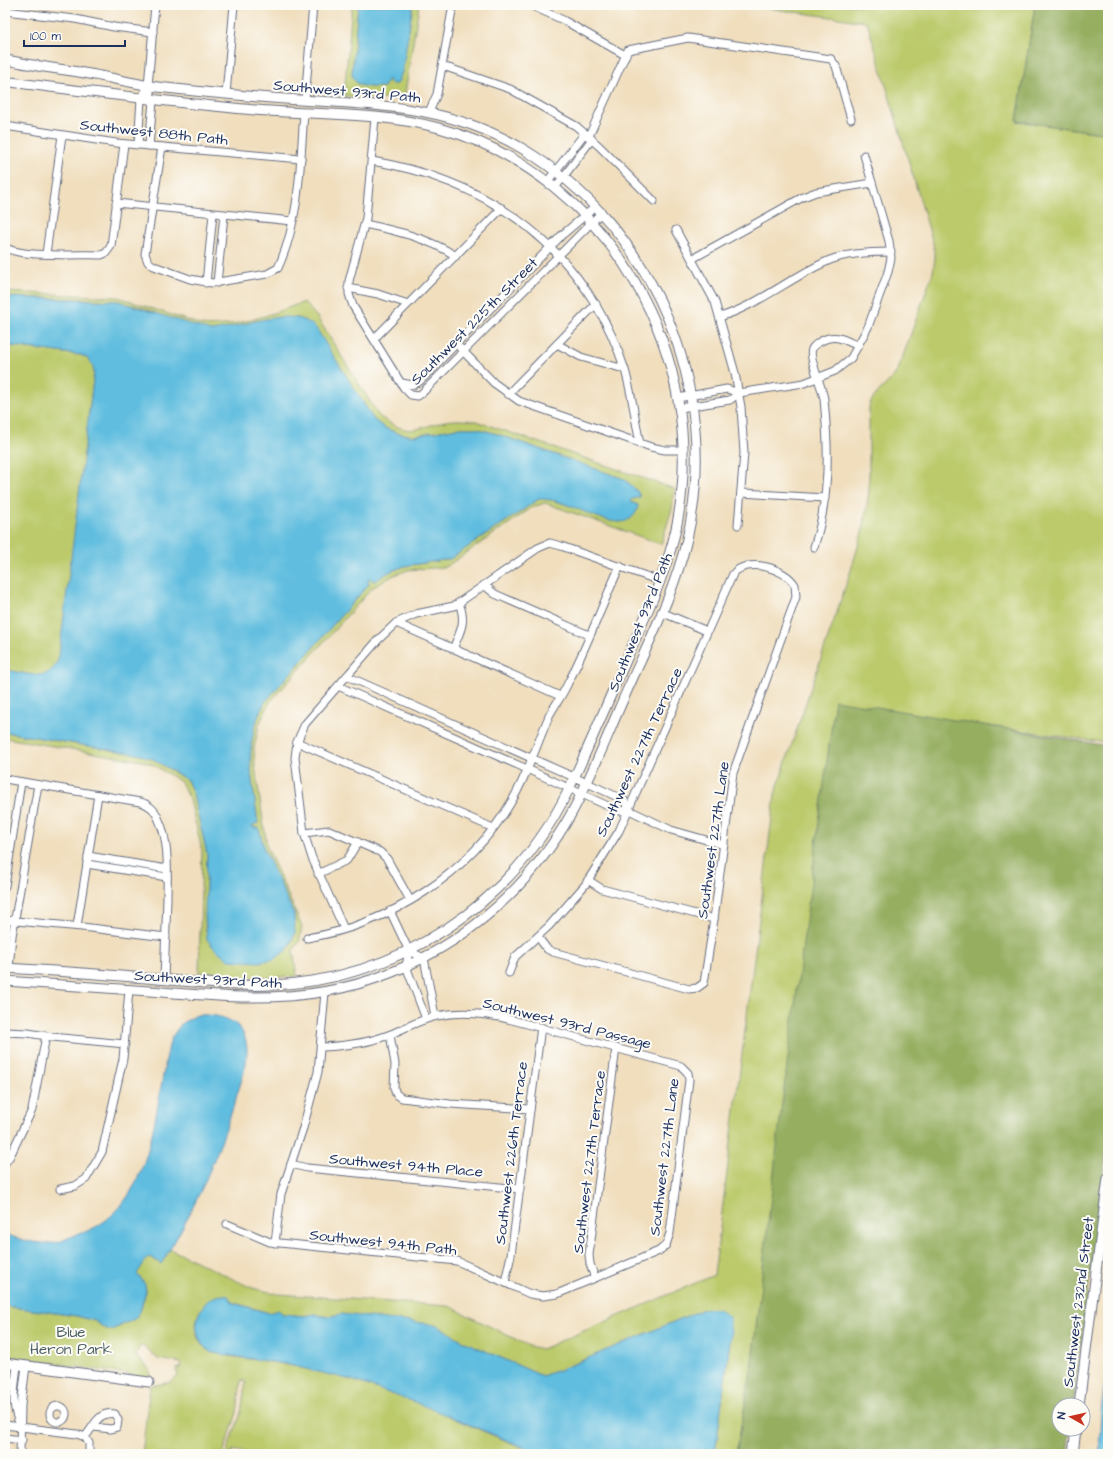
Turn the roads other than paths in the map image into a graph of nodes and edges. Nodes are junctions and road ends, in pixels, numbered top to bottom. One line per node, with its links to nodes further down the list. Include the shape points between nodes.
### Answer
1 (155, 5): 7 (street)
2 (234, 5): 15 (street)
3 (313, 5): 17 (street)
4 (453, 5): 12 (street)
5 (530, 5): 8 (street, via 564,20)
6 (8, 9): 7 (street)
7 (153, 32): 14 (street)
8 (625, 55): 22 (street, via 632,48 688,38 830,58 836,66); 25 (street)
9 (5, 60): 11 (street, Southwest 93rd Path)
10 (5, 65): 11 (street, Southwest 93rd Path)
11 (26, 65): 14 (street, Southwest 93rd Path, via 88,73)
12 (443, 66): 19 (street, via 436,98); 25 (street, via 510,89)
13 (7, 81): 16 (street, Southwest 93rd Path)
14 (148, 86): 15 (street, Southwest 93rd Path); 16 (street); 18 (street)
15 (226, 94): 17 (street, Southwest 93rd Path)
16 (141, 99): 18 (street, Southwest 93rd Path); 27 (street)
17 (305, 100): 19 (street, Southwest 93rd Path, via 382,105)
18 (153, 101): 20 (street, Southwest 93rd Path); 28 (street)
19 (429, 112): 33 (street, Southwest 93rd Path, via 500,137)
20 (304, 113): 21 (street, Southwest 93rd Path); 31 (street)
21 (375, 118): 32 (street); 35 (street, Southwest 93rd Path, via 428,125 463,135 507,156)
22 (851, 119)
23 (5, 126): 24 (street, Southwest 88th Path)
24 (62, 136): 26 (street, Southwest 88th Path); 53 (street)
25 (589, 136): 33 (street); 34 (street); 38 (street)
26 (124, 144): 27 (street, Southwest 88th Path); 39 (street)
27 (138, 145): 28 (street, Southwest 88th Path)
28 (149, 146): 29 (street, Southwest 88th Path)
29 (162, 147): 31 (street, Southwest 88th Path); 40 (street)
30 (864, 155): 36 (street)
31 (301, 159): 46 (street)
32 (372, 161): 41 (street, via 436,176); 48 (street)
33 (555, 171): 34 (street, Southwest 93rd Path); 35 (street)
34 (563, 177): 37 (street); 42 (street, Southwest 93rd Path)
35 (547, 182): 37 (street, Southwest 93rd Path)
36 (872, 183): 52 (street); 56 (street, via 816,192 803,197)
37 (555, 188): 45 (street, Southwest 93rd Path)
38 (654, 201)
39 (116, 203): 40 (street); 53 (street, via 108,252 100,255)
40 (152, 208): 43 (street); 57 (street, via 145,254 147,261 154,266)
41 (502, 208): 51 (street); 55 (street)
42 (598, 210): 45 (street, Southwest 225th Street); 47 (street, Southwest 225th Street); 73 (street, Southwest 93rd Path, via 636,258 661,300 679,346)
43 (214, 214): 44 (street); 57 (street)
44 (224, 215): 46 (street); 58 (street)
45 (585, 215): 47 (street, Southwest 93rd Path); 51 (street, Southwest 225th Street)
46 (292, 221): 58 (street, via 285,249 275,271)
47 (592, 223): 54 (street, Southwest 225th Street); 74 (street, Southwest 93rd Path, via 623,262 648,304 667,350)
48 (365, 224): 55 (street, via 412,235); 59 (street)
49 (676, 230): 56 (street)
50 (5, 247): 53 (street, via 15,252)
51 (550, 247): 54 (street); 64 (street, Southwest 225th Street)
52 (891, 252): 62 (street, via 866,253 830,260 739,310); 66 (street, via 887,277)
53 (46, 254)
54 (559, 255): 61 (street); 67 (street, Southwest 225th Street)
55 (456, 256): 60 (street)
56 (692, 259): 62 (street)
57 (206, 282): 58 (street)
58 (217, 283)
59 (348, 288): 60 (street); 63 (street, via 353,306)
60 (408, 304): 63 (street)
61 (596, 304): 65 (street); 68 (street, via 612,335)
62 (720, 317): 71 (street)
63 (374, 339): 70 (street)
64 (456, 344): 67 (street); 70 (street, Southwest 225th Street, via 418,383)
65 (557, 344): 68 (street, via 581,356); 72 (street)
66 (858, 346): 69 (street, via 851,358 836,371); 69 (street, via 834,336 812,348 811,356)
67 (463, 351): 70 (street, Southwest 225th Street, via 420,395 408,394); 72 (street)
68 (624, 369): 77 (street)
69 (820, 379): 71 (street); 80 (street, via 828,444)
70 (402, 383)
71 (739, 393): 73 (street, via 727,389); 75 (street, via 730,400); 79 (street, via 744,453)
72 (508, 394): 77 (street, via 527,405)
73 (691, 395): 74 (street); 75 (street, Southwest 93rd Path)
74 (678, 398): 76 (street, Southwest 93rd Path)
75 (693, 406): 76 (street); 88 (street, Southwest 93rd Path, via 696,461 692,516 680,564)
76 (680, 408): 78 (street, Southwest 93rd Path)
77 (640, 444): 78 (street, via 665,450)
78 (684, 450): 84 (street, Southwest 93rd Path, via 678,520)
79 (742, 493): 80 (street); 81 (street)
80 (825, 498): 82 (street)
81 (738, 525)
82 (814, 547)
83 (620, 566): 84 (street); 85 (street, via 547,543); 91 (street)
84 (660, 581): 99 (street, Southwest 93rd Path)
85 (484, 585): 87 (street); 91 (street, via 495,594)
86 (795, 585): 90 (street, Southwest 227th Terrace, via 789,578 772,569 758,565 743,566 731,577); 111 (street, Southwest 227th Lane, via 796,597 734,768)
87 (459, 603): 89 (street, via 447,609 416,614); 92 (street, via 463,622)
88 (662, 612): 90 (street); 102 (street, Southwest 93rd Path)
89 (396, 623): 92 (street); 93 (street)
90 (707, 631): 107 (street, Southwest 227th Terrace)
91 (589, 635): 95 (street, via 568,684)
92 (453, 649): 95 (street)
93 (347, 676): 94 (street); 97 (street)
94 (338, 686): 96 (street, via 305,724); 98 (street)
95 (560, 696): 97 (street)
96 (297, 742): 108 (street); 109 (street, via 295,761)
97 (532, 758): 98 (street); 99 (street)
98 (527, 769): 104 (street); 108 (street, via 514,798)
99 (575, 777): 102 (street); 104 (street, Southwest 93rd Path)
100 (5, 779): 101 (street)
101 (22, 782): 103 (street); 118 (street)
102 (586, 782): 105 (street, Southwest 93rd Path); 107 (street, via 624,800)
103 (38, 785): 106 (street); 123 (street)
104 (570, 788): 105 (street); 129 (street, Southwest 93rd Path, via 544,833 522,863 501,885 459,921)
105 (582, 793): 107 (street, via 619,811); 130 (street, Southwest 93rd Path, via 550,848 514,890 468,930)
106 (98, 795): 112 (street); 114 (street, via 142,802 150,806 161,824)
107 (629, 810): 111 (street, via 671,830); 117 (street, Southwest 227th Terrace)
108 (494, 828): 119 (street, via 453,871)
109 (304, 834): 110 (street, via 327,830); 115 (street)
110 (358, 842): 115 (street, via 347,860); 119 (street, via 384,856)
111 (724, 845): 121 (street, Southwest 227th Lane)
112 (88, 856): 113 (street); 114 (street)
113 (87, 864): 116 (street); 124 (street)
114 (167, 869): 116 (street)
115 (318, 874): 125 (street)
116 (167, 877): 126 (street)
117 (588, 880): 121 (street, via 602,889); 127 (street, Southwest 227th Terrace)
118 (5, 886)
119 (410, 900): 120 (street)
120 (390, 911): 125 (street); 129 (street)
121 (714, 919): 127 (street, Southwest 227th Lane, via 706,975 701,986 694,989 553,952 546,949)
122 (5, 920): 123 (street)
123 (15, 921): 124 (street); 132 (street)
124 (78, 926): 126 (street)
125 (344, 929): 128 (street)
126 (166, 937): 134 (street)
127 (538, 937): 133 (street, Southwest 227th Terrace, via 515,957)
128 (307, 938)
129 (409, 950): 130 (street); 131 (street); 134 (street, Southwest 93rd Path, via 354,972 301,983 251,985)
130 (424, 958): 131 (street, Southwest 93rd Path); 138 (street)
131 (406, 966): 137 (street, Southwest 93rd Path, via 364,982); 139 (street)
132 (6, 970): 134 (street, Southwest 93rd Path)
133 (509, 973)
134 (164, 980)
135 (5, 981): 136 (street, Southwest 93rd Path)
136 (129, 990): 137 (street, Southwest 93rd Path, via 254,998); 144 (street)
137 (325, 992): 145 (street)
138 (435, 1016): 139 (street, Southwest 93rd Passage); 140 (street, Southwest 93rd Passage, via 483,1014)
139 (426, 1019): 142 (street, Southwest 93rd Passage)
140 (541, 1027): 146 (street, Southwest 93rd Passage); 148 (street, Southwest 226th Terrace)
141 (5, 1032): 143 (street, via 28,1032)
142 (390, 1035): 145 (street, Southwest 93rd Passage, via 356,1044); 148 (street, via 395,1064 394,1085 396,1094 404,1099)
143 (46, 1036): 144 (street); 149 (street, via 32,1110)
144 (125, 1044): 152 (street, via 108,1131 100,1156 90,1173 80,1183)
145 (322, 1047): 150 (street, via 308,1114)
146 (616, 1048): 147 (street, Southwest 93rd Passage, via 679,1066); 157 (street, Southwest 227th Terrace, via 589,1255)
147 (688, 1073): 156 (street, Southwest 227th Lane, via 670,1233)
148 (530, 1109): 153 (street, Southwest 226th Terrace)
149 (5, 1163)
150 (291, 1164): 153 (street, Southwest 94th Place, via 307,1168); 155 (street, via 280,1198)
151 (1108, 1178): 162 (street, Southwest 232nd Street)
152 (60, 1189)
153 (520, 1189): 158 (street, Southwest 226th Terrace)
154 (227, 1224): 155 (street, Southwest 94th Path)
155 (275, 1243): 158 (street, Southwest 94th Path, via 457,1261)
156 (666, 1245): 157 (street, Southwest 94th Path, via 659,1251)
157 (595, 1278): 158 (street, Southwest 94th Path, via 547,1296 532,1294)
158 (505, 1282)
159 (5, 1363): 160 (street)
160 (22, 1366): 161 (street); 166 (street, via 13,1403)
161 (149, 1382)
162 (1080, 1397)
163 (56, 1422): 167 (street)
164 (5, 1425): 166 (street)
165 (94, 1426): 168 (street)
166 (20, 1427): 167 (street); 171 (street)
167 (55, 1431): 168 (street)
168 (85, 1437): 173 (street, via 89,1443)
169 (1075, 1437): 174 (street)
170 (5, 1438): 171 (street)
171 (22, 1440): 172 (street)
172 (20, 1454)
173 (89, 1454)
174 (1073, 1454)

